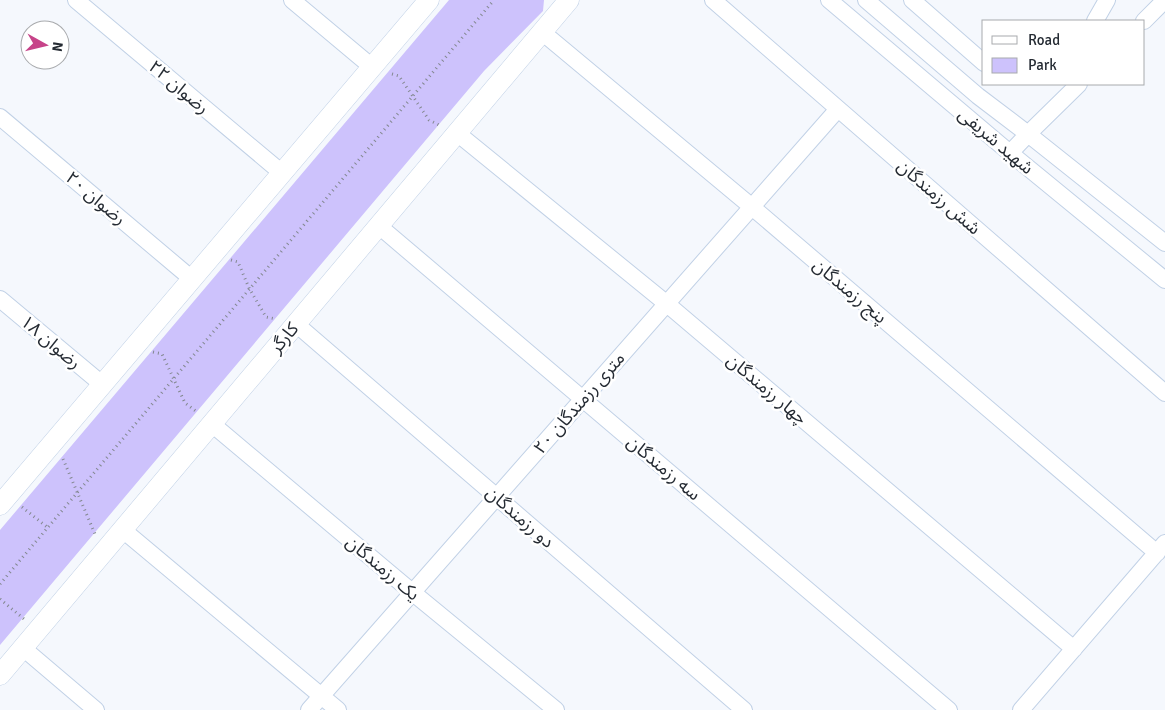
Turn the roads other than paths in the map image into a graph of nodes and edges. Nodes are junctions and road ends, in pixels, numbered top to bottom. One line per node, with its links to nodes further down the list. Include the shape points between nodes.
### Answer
1 (76, 0): 22 (street, رضوان ۲۲)
2 (292, 0): 15 (street)
3 (429, 0): 15 (street)
4 (713, 0): 17 (street, شش رزمندگان)
5 (829, 0): 21 (street, شهید شریفی)
6 (866, 0): 20 (street, شهید شریفی, via 978,96)
7 (912, 0): 14 (street)
8 (1107, 0): 11 (street)
9 (567, 1): 13 (street, کارگر)
10 (1163, 6): 12 (street)
11 (1096, 20)
12 (1145, 20)
13 (542, 32): 19 (street, کارگر); 23 (street, پنج رزمندگان)
14 (982, 61)
15 (372, 67): 22 (street)
16 (1078, 85): 20 (street)
17 (838, 109): 23 (street, ۲۰ متری رزمندگان); 32 (street, شش رزمندگان)
18 (0, 117): 26 (street, رضوان ۲۰)
19 (457, 133): 24 (street, کارگر); 29 (street, چهار رزمندگان)
20 (1028, 134): 21 (street); 25 (street, شهید شریفی)
21 (1010, 153): 27 (street, شهید شریفی)
22 (282, 173): 26 (street)
23 (752, 207): 29 (street, ۲۰ متری رزمندگان); 38 (street, پنج رزمندگان)
24 (379, 226): 30 (street, کارگر); 33 (street, سه رزمندگان)
25 (1165, 243)
26 (192, 279): 31 (street)
27 (1165, 280)
28 (0, 299): 31 (street, رضوان ۱۸)
29 (667, 304): 33 (street, ۲۰ متری رزمندگان); 41 (street, چهار رزمندگان)
30 (296, 324): 34 (street, کارگر); 36 (street, دو رزمندگان)
31 (103, 385): 35 (street)
32 (1165, 393)
33 (583, 399): 36 (street, ۲۰ متری رزمندگان); 49 (street, سه رزمندگان)
34 (212, 424): 37 (street, کارگر); 39 (street, یک رزمندگان)
35 (3, 496)
36 (497, 496): 39 (street, ۲۰ متری رزمندگان); 48 (street, دو رزمندگان)
37 (123, 530): 40 (street, کارگر); 43 (street)
38 (1161, 548): 41 (street)
39 (412, 592): 43 (street, ۲۰ متری رزمندگان); 47 (street, یک رزمندگان)
40 (23, 648): 42 (street, کارگر); 44 (street)
41 (1074, 649): 50 (street)
42 (0, 675)
43 (321, 696): 45 (street, ۲۰ متری رزمندگان); 46 (street)
44 (96, 710)
45 (309, 710)
46 (338, 710)
47 (556, 710)
48 (744, 710)
49 (950, 710)
50 (1021, 710)

